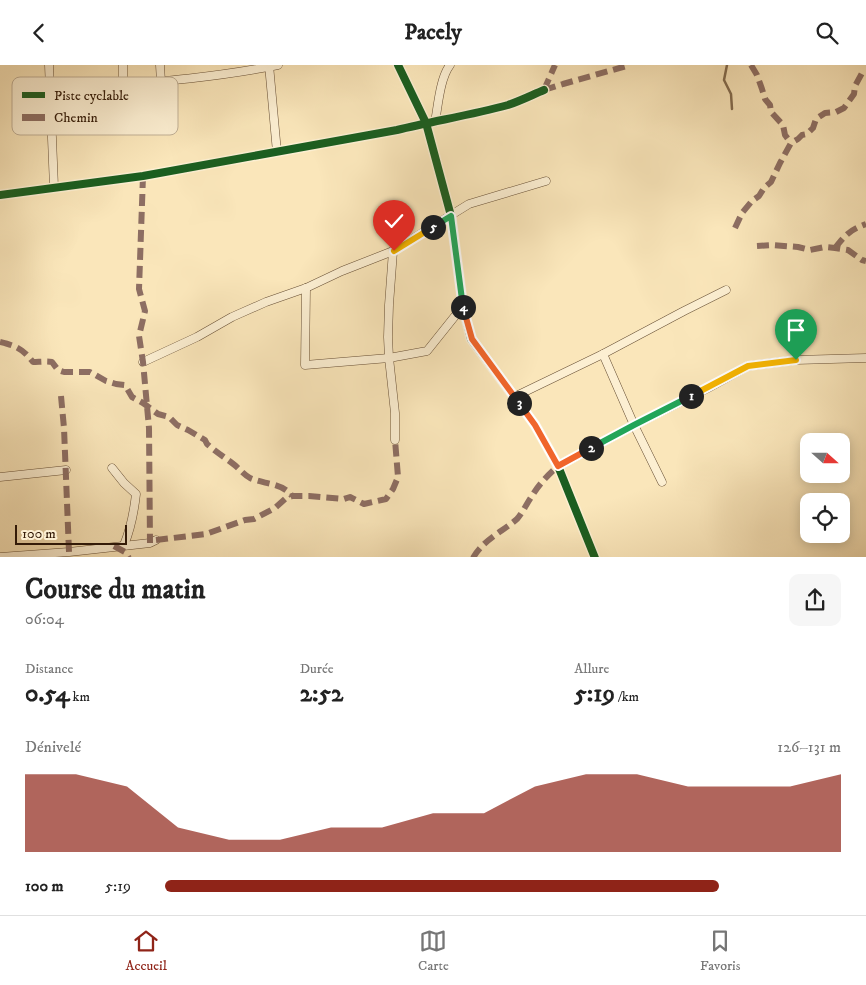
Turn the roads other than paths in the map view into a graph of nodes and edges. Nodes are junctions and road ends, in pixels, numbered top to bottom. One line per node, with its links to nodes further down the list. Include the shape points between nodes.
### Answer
1 (278, 65): 4 (street)
2 (398, 65): 7 (street)
3 (450, 65): 7 (street)
4 (269, 66): 5 (street); 9 (street)
5 (178, 80)
6 (544, 90): 7 (street, via 509,104)
7 (431, 123): 9 (street); 13 (street)
8 (52, 135): 11 (street)
9 (277, 152): 11 (street, via 143,176)
10 (546, 181): 13 (street, via 469,204)
11 (54, 187): 12 (street)
12 (0, 195)
13 (451, 216): 14 (street); 17 (street)
14 (394, 251): 15 (street); 19 (street, via 388,305)
15 (306, 288): 19 (street, via 305,365); 21 (street, via 240,313)
16 (726, 291): 18 (street)
17 (463, 306): 19 (street, via 427,351); 22 (street, via 472,339)
18 (603, 354): 22 (street); 23 (street)
19 (389, 358): 24 (street)
20 (866, 358): 23 (street, via 796,360 748,366)
21 (143, 362)
22 (514, 397): 25 (street, via 535,425)
23 (634, 425): 25 (street); 29 (street)
24 (395, 440)
25 (558, 466): 34 (street)
26 (112, 468): 31 (street, via 136,494)
27 (66, 470): 28 (street)
28 (0, 477)
29 (662, 482)
30 (156, 540): 31 (street)
31 (124, 545): 33 (street)
32 (0, 557): 33 (street)
33 (9, 557)
34 (595, 557)

